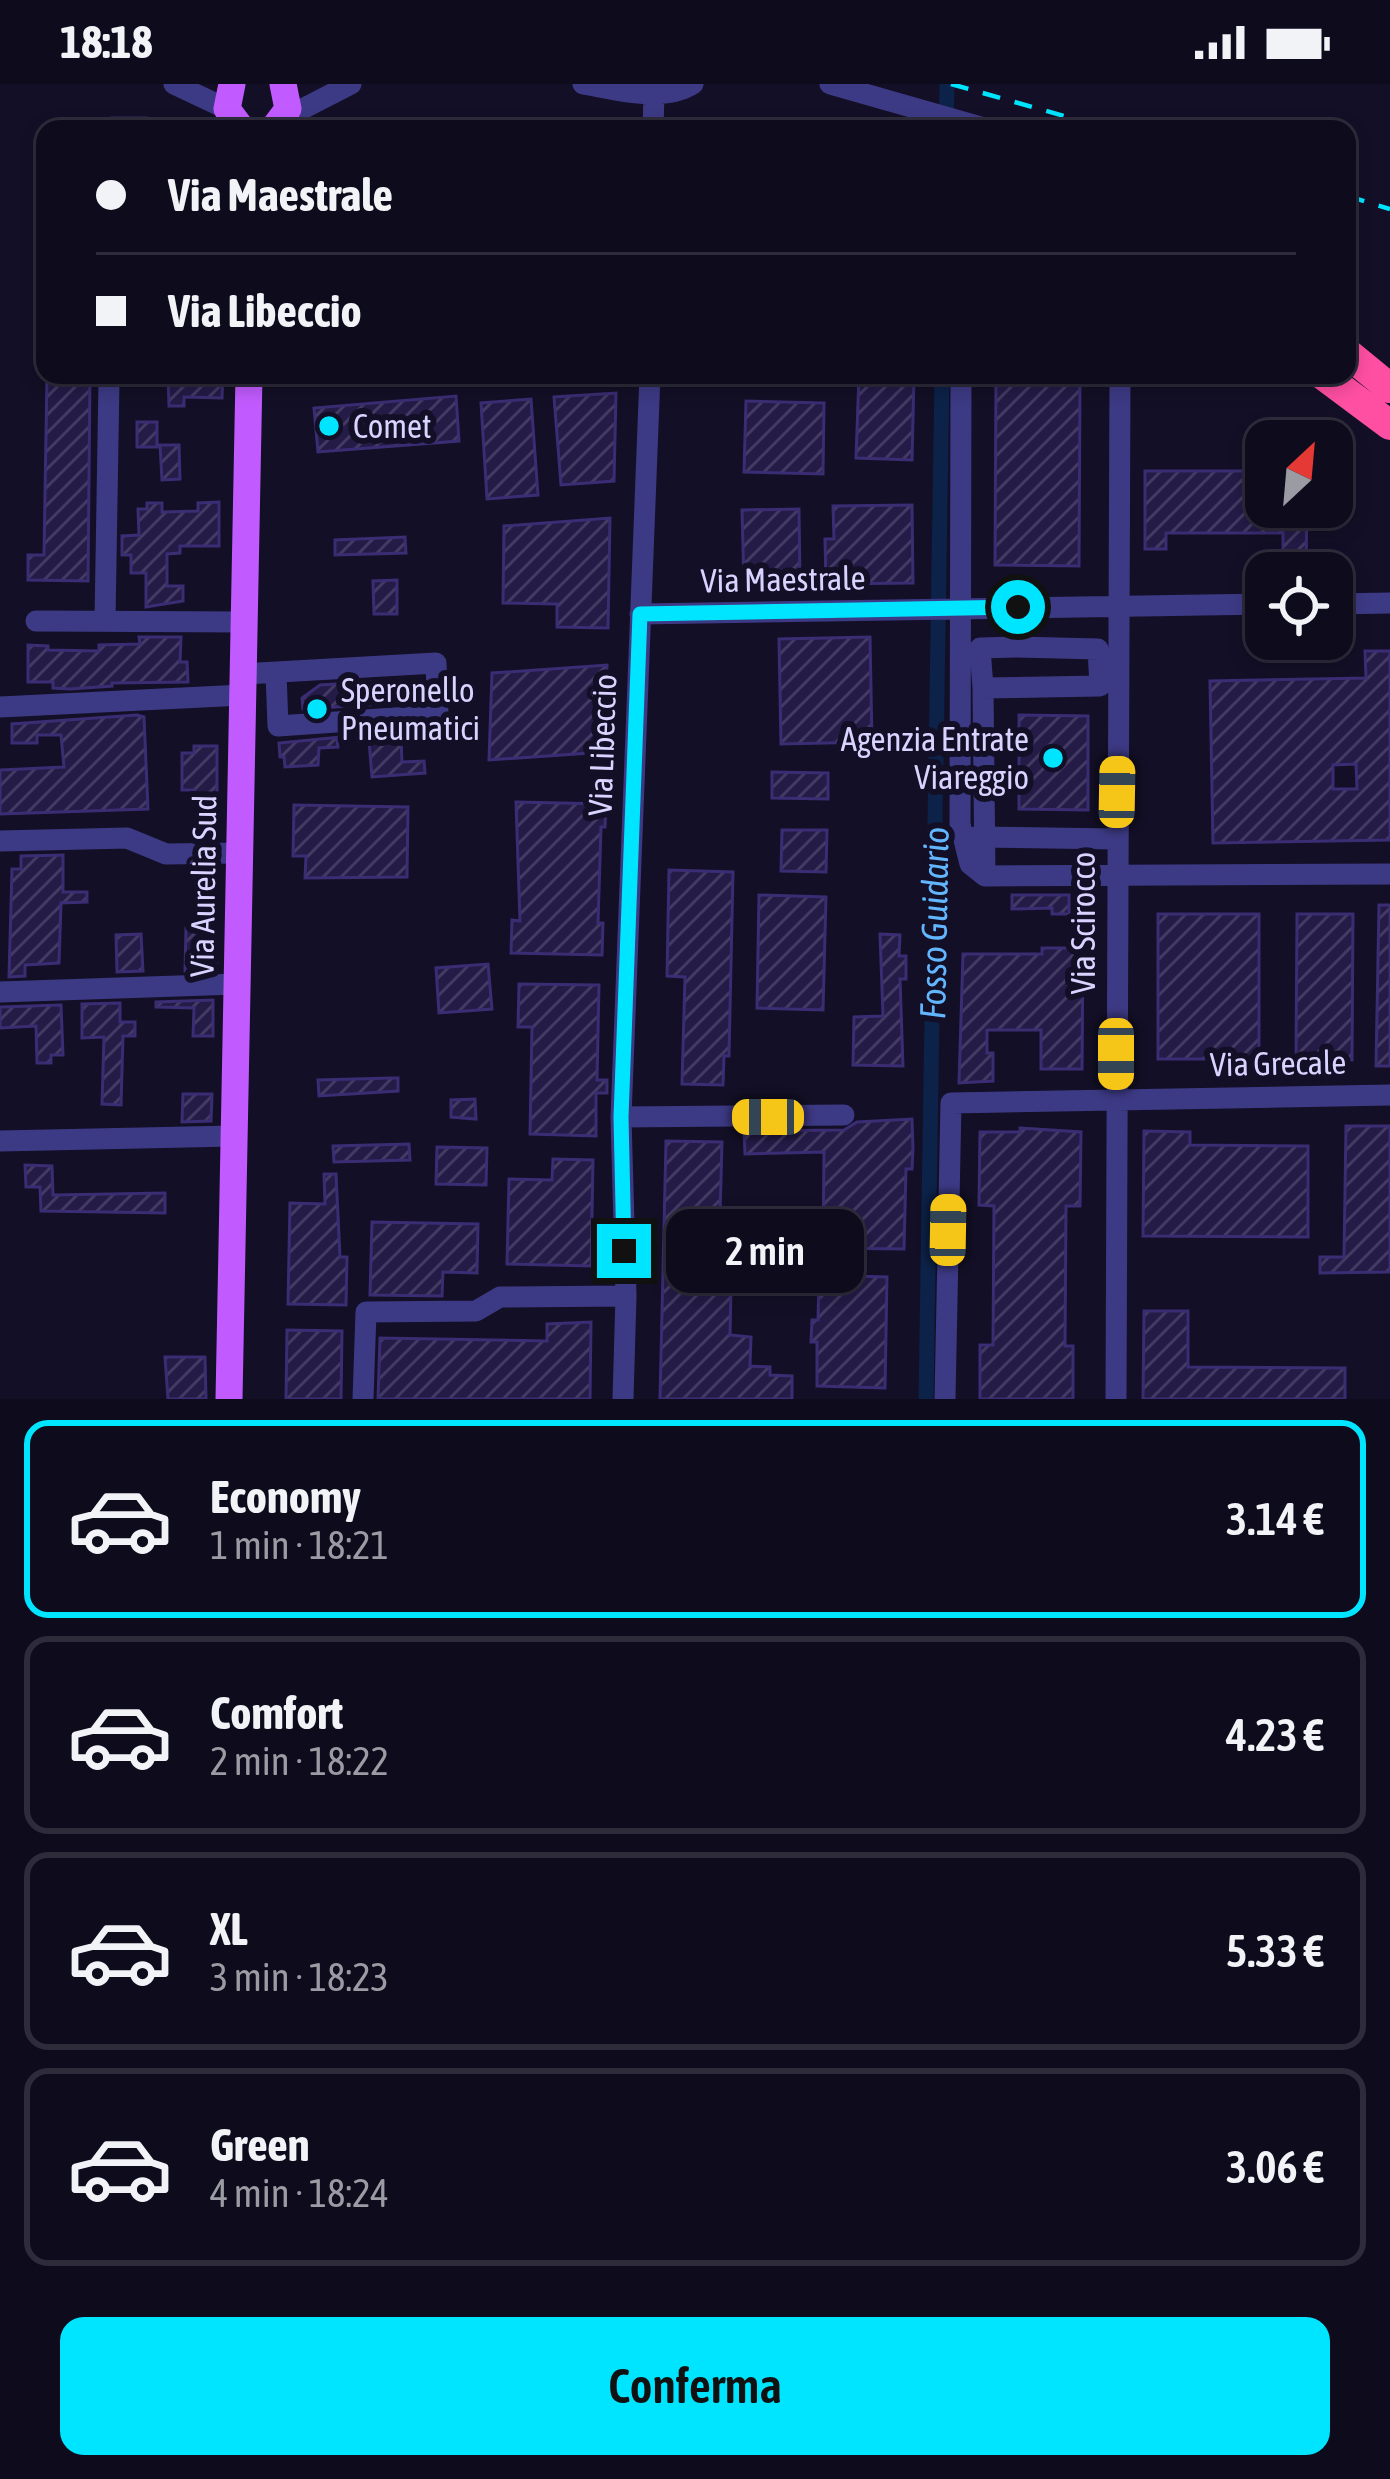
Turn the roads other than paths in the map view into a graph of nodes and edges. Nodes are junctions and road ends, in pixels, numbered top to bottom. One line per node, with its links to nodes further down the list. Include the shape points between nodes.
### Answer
1 (174, 84): 8 (street)
2 (283, 84): 9 (main road, via 289,99)
3 (351, 84): 10 (street)
4 (584, 84): 7 (street)
5 (693, 84): 7 (street)
6 (830, 84): 12 (street)
7 (653, 94): 11 (street)
8 (236, 116)
9 (280, 120)
10 (285, 120)
11 (653, 120)
12 (956, 120)
13 (1356, 360): 21 (highway)
14 (1356, 382): 22 (highway)
15 (109, 384): 32 (street)
16 (249, 384): 33 (main road, Via Aurelia Sud)
17 (650, 384): 30 (street, Via Libeccio)
18 (961, 384): 29 (street)
19 (1120, 384): 27 (street, Via Scirocco)
20 (1335, 384): 23 (highway)
21 (1390, 388)
22 (1390, 414)
23 (1390, 425)
24 (1390, 603): 26 (street)
25 (1245, 604): 27 (street)
26 (1353, 604)
27 (1120, 606): 28 (street); 40 (street, Via Scirocco)
28 (1018, 607): 29 (street); 34 (street)
29 (956, 608): 30 (street, Via Maestrale); 39 (street)
30 (640, 614): 50 (street, Via Libeccio)
31 (36, 621): 32 (street)
32 (105, 621): 33 (street)
33 (244, 622): 36 (main road, Via Aurelia Sud)
34 (1017, 647): 37 (street, via 980,648); 37 (street, via 1098,649 1100,686)
35 (276, 673): 35 (street, via 436,663 438,715 278,726); 36 (street)
36 (243, 684): 38 (street); 42 (main road, Via Aurelia Sud)
37 (983, 688): 39 (street)
38 (0, 707)
39 (974, 837): 40 (street); 44 (street, via 985,875)
40 (1116, 839): 44 (street, Via Scirocco)
41 (0, 841): 42 (street, via 127,838 166,854)
42 (238, 853): 45 (main road, Via Aurelia Sud)
43 (1390, 874): 44 (street)
44 (1116, 878): 48 (street, Via Scirocco)
45 (237, 983): 46 (street); 51 (main road, Via Aurelia Sud)
46 (0, 992)
47 (1390, 1095): 48 (street, Via Grecale)
48 (1116, 1098): 57 (street, Via Grecale, via 951,1102); 58 (street, Via Scirocco)
49 (844, 1115): 50 (street)
50 (621, 1117): 53 (street, Via Libeccio)
51 (235, 1136): 52 (street); 54 (main road, Via Aurelia Sud)
52 (0, 1141)
53 (626, 1296): 55 (street, via 500,1297 476,1311 366,1312); 56 (street, Via Libeccio)
54 (230, 1399)
55 (363, 1399)
56 (623, 1399)
57 (945, 1399)
58 (1116, 1399)

